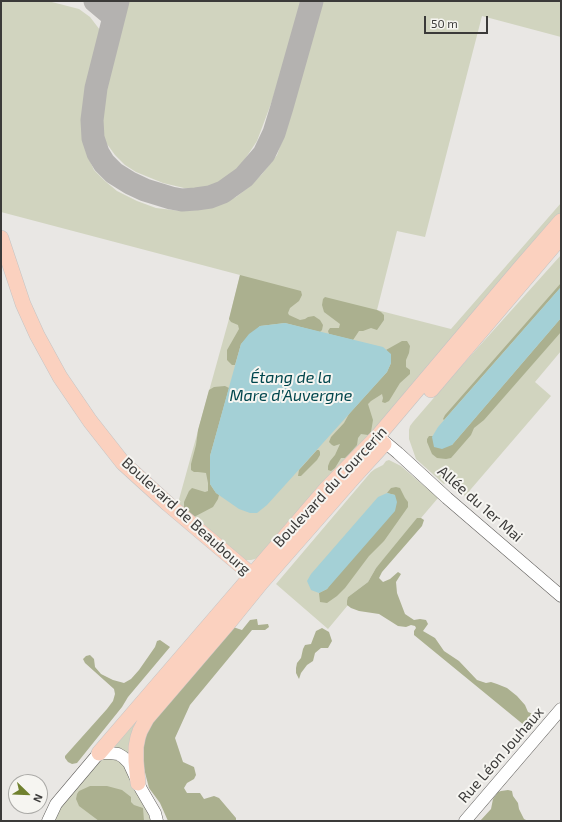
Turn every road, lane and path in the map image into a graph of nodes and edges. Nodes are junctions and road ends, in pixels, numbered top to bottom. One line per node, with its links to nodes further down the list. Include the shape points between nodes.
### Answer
1 (561, 221): 4 (main road, Boulevard du Courcerin, via 515,274)
2 (561, 237): 4 (main road, Boulevard du Courcerin, via 491,320)
3 (1, 238): 5 (main road, Boulevard de Beaubourg, via 23,304 37,334 60,377 90,422 123,463)
4 (382, 440): 5 (main road, Boulevard du Courcerin, via 353,478); 6 (street, Allée du 1er Mai)
5 (256, 579): 8 (main road, Boulevard du Courcerin); 9 (main road, Boulevard du Courcerin, via 221,632 143,724 136,746)
6 (561, 596)
7 (561, 710): 12 (street, Rue Léon Jouhaux)
8 (98, 753): 9 (street, via 114,753 123,757 131,766); 10 (street, via 56,804)
9 (138, 782): 11 (street)
10 (48, 821)
11 (157, 821)
12 (465, 821)

